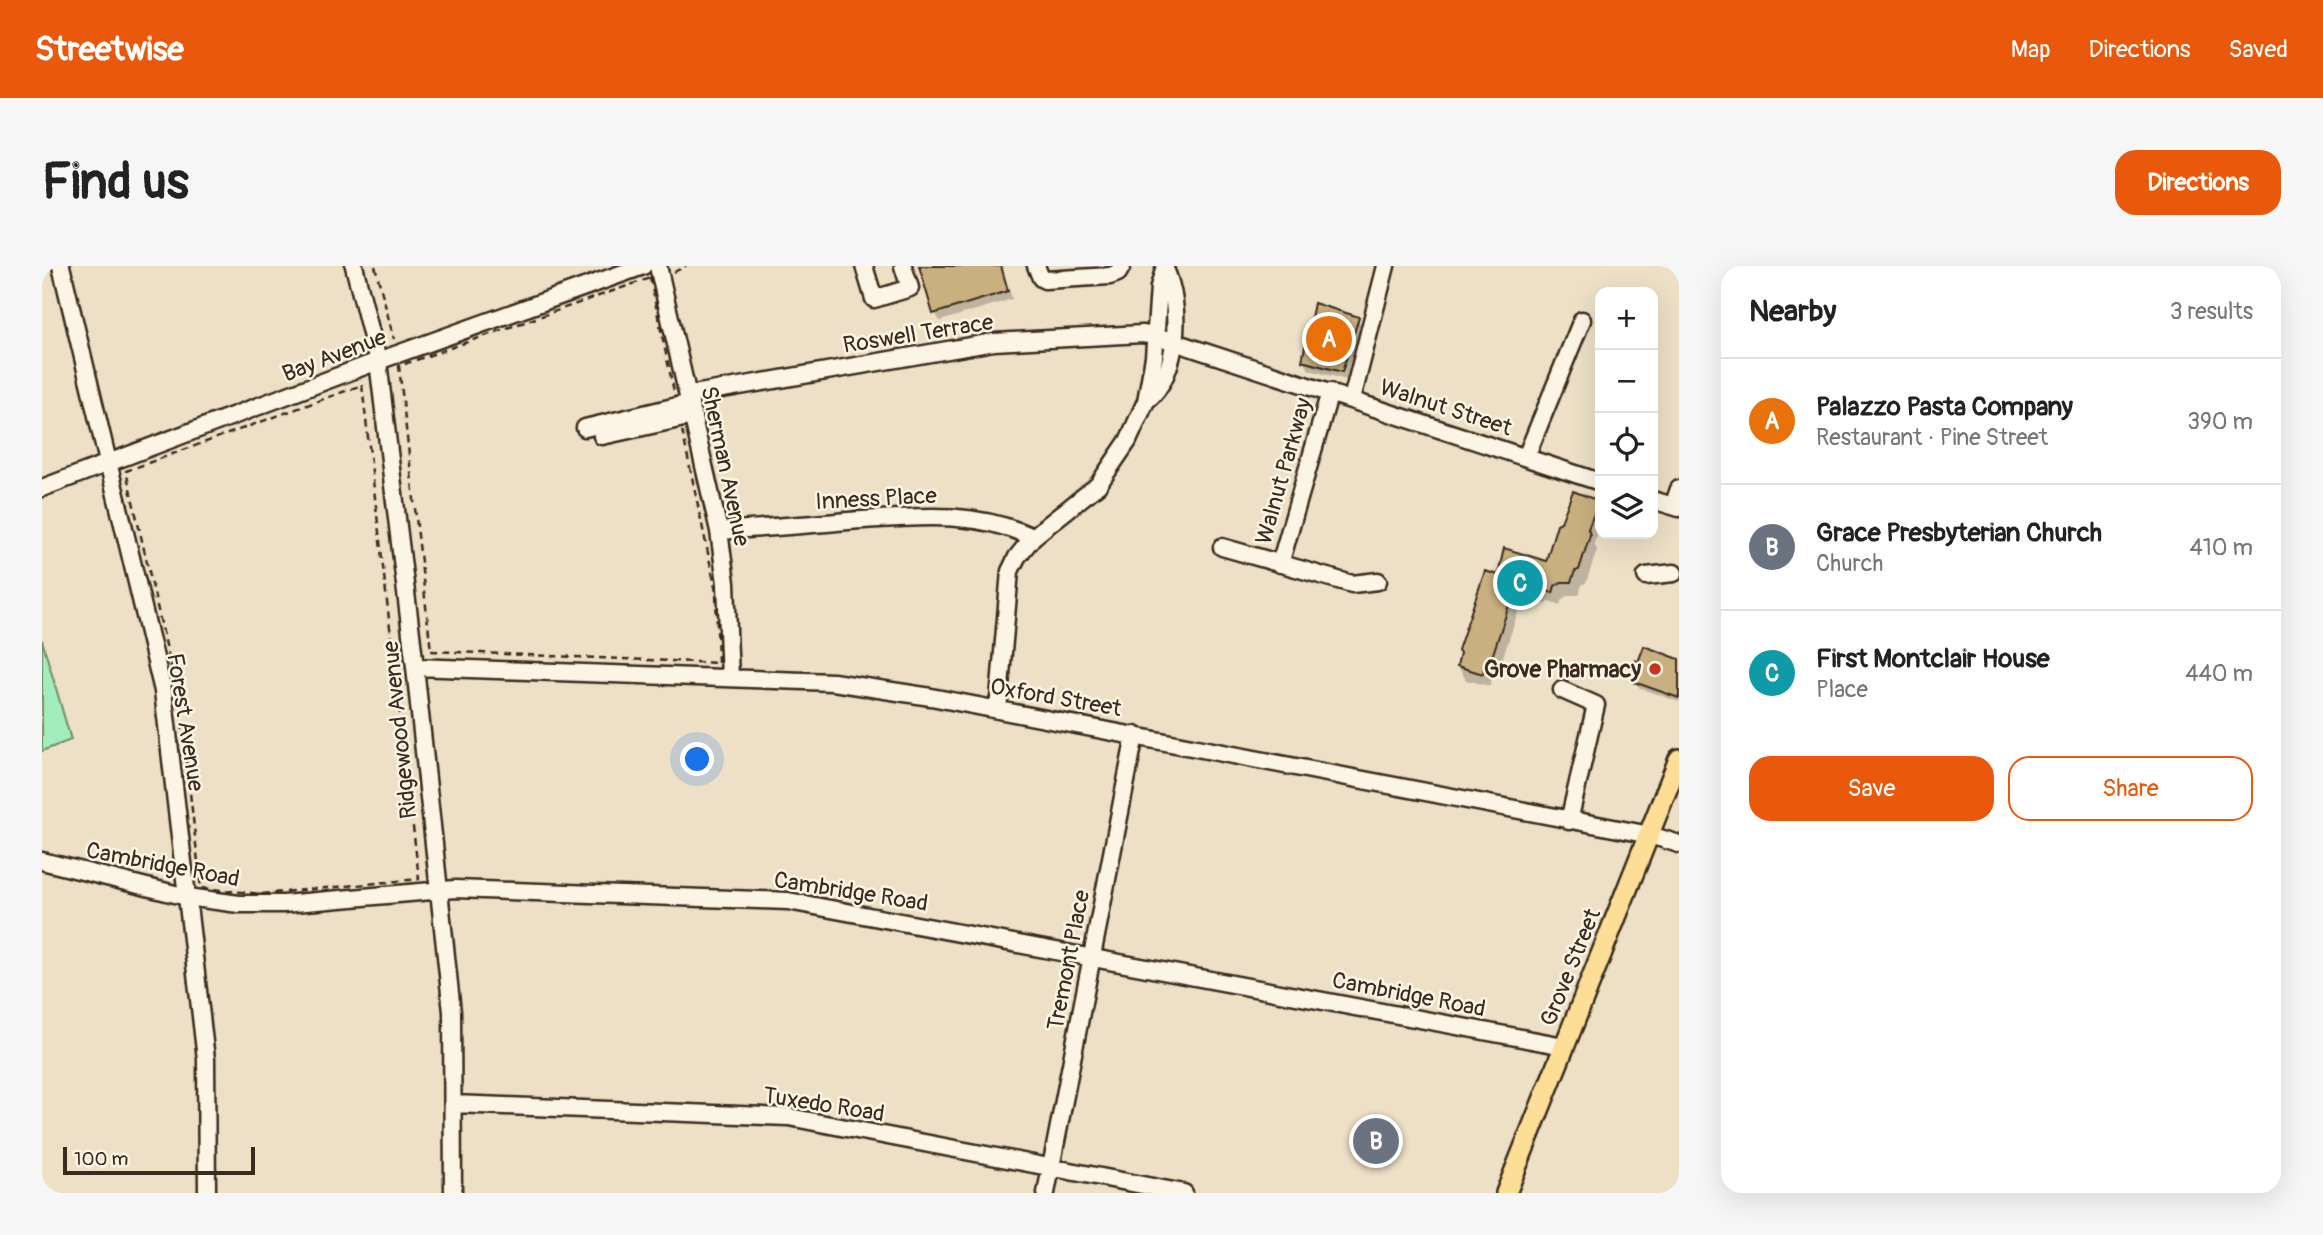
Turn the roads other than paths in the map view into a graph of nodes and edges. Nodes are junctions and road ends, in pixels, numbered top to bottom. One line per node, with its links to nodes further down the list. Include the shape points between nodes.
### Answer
1 (61, 266): 22 (street, Forest Avenue)
2 (354, 266): 14 (street, Ridgewood Avenue)
3 (643, 266): 14 (street, Bay Avenue)
4 (658, 266): 18 (street, Sherman Avenue)
5 (863, 266): 6 (street, via 874,299 910,288)
6 (903, 266)
7 (1036, 266): 8 (street, via 1045,280 1110,276)
8 (1122, 266)
9 (1386, 266): 16 (street)
10 (1165, 267): 12 (street); 13 (street, via 1173,285)
11 (1582, 320): 21 (street)
12 (1156, 336): 13 (street, Walnut Street); 17 (street); 18 (street, Roswell Terrace, via 994,342)
13 (1175, 342): 15 (street, Walnut Street); 17 (street, via 1156,393)
14 (378, 362): 22 (street, Bay Avenue); 35 (street, Ridgewood Avenue)
15 (1330, 392): 16 (street, Walnut Street); 31 (street, Walnut Parkway)
16 (1352, 399): 21 (street, Walnut Street)
17 (1146, 401): 29 (street, via 1128,441 1098,485)
18 (686, 407): 19 (street); 20 (street); 28 (street, Sherman Avenue)
19 (585, 428)
20 (602, 436)
21 (1526, 457): 23 (street, Walnut Street)
22 (107, 463): 24 (street, Bay Avenue); 46 (street, Forest Avenue, via 163,691)
23 (1595, 480)
24 (42, 488)
25 (1679, 489): 27 (street)
26 (1658, 502): 27 (street)
27 (1676, 507)
28 (719, 531): 29 (street, Inness Place, via 935,515 975,518); 36 (street, Sherman Avenue)
29 (1033, 537): 38 (street, via 1010,572)
30 (1222, 548): 31 (street, Walnut Parkway)
31 (1280, 564): 34 (street, Walnut Parkway, via 1352,584)
32 (1674, 573): 33 (street)
33 (1646, 576)
34 (1378, 581)
35 (415, 667): 36 (street, Oxford Street); 45 (street, Ridgewood Avenue)
36 (730, 678): 38 (street, Oxford Street, via 833,682)
37 (1562, 690): 41 (street, via 1596,705)
38 (998, 710): 39 (street, Oxford Street)
39 (1135, 735): 41 (street, Oxford Street); 47 (street, Tremont Place)
40 (1679, 759): 42 (main road, Grove Street)
41 (1569, 821): 42 (street, Oxford Street)
42 (1650, 835): 43 (street, Oxford Street); 48 (main road, Grove Street)
43 (1679, 844)
44 (42, 861): 46 (street, Cambridge Road)
45 (438, 890): 46 (street, Cambridge Road, via 283,904); 47 (street, Cambridge Road, via 788,901); 49 (street, Ridgewood Avenue, via 452,1012)
46 (187, 897): 51 (street, Forest Avenue, via 206,1059)
47 (1092, 958): 48 (street, Cambridge Road); 50 (street, Tremont Place)
48 (1564, 1046): 55 (main road, Grove Street)
49 (453, 1104): 50 (street, Tuxedo Road, via 789,1117); 52 (street, Ridgewood Avenue)
50 (1051, 1169): 53 (street, Tremont Place); 54 (street, Tuxedo Road)
51 (207, 1193)
52 (453, 1193)
53 (1046, 1193)
54 (1184, 1193)
55 (1506, 1193)

